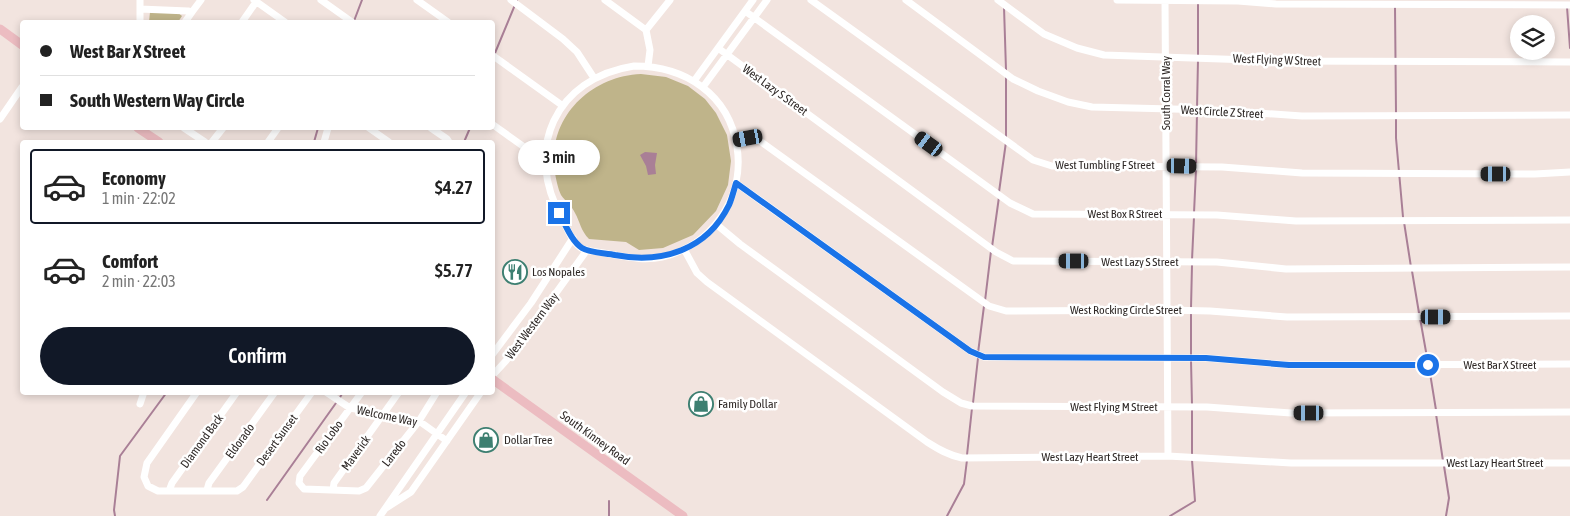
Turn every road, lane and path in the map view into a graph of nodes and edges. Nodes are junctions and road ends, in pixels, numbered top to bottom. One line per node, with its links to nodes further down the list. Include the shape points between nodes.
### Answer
1 (140, 0): 20 (street)
2 (153, 0): 21 (street)
3 (201, 0): 23 (street)
4 (321, 0): 29 (street)
5 (417, 0): 30 (street)
6 (511, 0): 40 (street, via 577,52)
7 (605, 0): 32 (street)
8 (670, 0): 32 (street)
9 (753, 0): 22 (street)
10 (767, 0): 24 (street)
11 (811, 0): 61 (street, West Tumbling F Street, via 1033,160 1052,166)
12 (906, 0): 45 (street, West Circle Z Street, via 1013,78 1038,91 1092,107)
13 (998, 0): 37 (street, West Flying W Street, via 1044,34 1077,48 1104,55)
14 (1117, 0): 15 (street)
15 (1165, 0): 16 (street); 37 (street, South Corral Way)
16 (1238, 0): 18 (street, via 1276,4)
17 (255, 1): 27 (street); 28 (street)
18 (1502, 3): 19 (street)
19 (1570, 6)
20 (140, 9): 21 (street); 25 (street)
21 (153, 9): 23 (street)
22 (745, 11): 24 (street, West Box R Street); 34 (street)
23 (192, 12): 26 (street)
24 (755, 17): 35 (street); 64 (street, West Box R Street, via 1018,207 1033,214)
25 (140, 20)
26 (186, 20)
27 (243, 20)
28 (282, 20)
29 (349, 20)
30 (445, 20)
31 (0, 30): 33 (main road)
32 (646, 30): 39 (street, via 650,50)
33 (20, 44)
34 (718, 48): 35 (street, West Lazy S Street); 41 (street)
35 (727, 55): 42 (street); 70 (street, West Lazy S Street, via 996,252 1013,261)
36 (495, 56): 44 (street)
37 (1166, 57): 38 (street, West Flying W Street, via 1277,61); 45 (street, South Corral Way)
38 (1570, 62)
39 (648, 66): 40 (street, via 620,68); 41 (street, via 672,71)
40 (594, 78): 44 (street)
41 (694, 81): 42 (street)
42 (703, 87): 59 (street, via 723,109)
43 (20, 90): 47 (street)
44 (563, 106): 60 (street, via 551,130)
45 (1166, 110): 46 (street, West Circle Z Street, via 1302,116); 61 (street, South Corral Way)
46 (1570, 116)
47 (0, 119)
48 (495, 126): 60 (street, via 534,154)
49 (141, 130): 54 (main road)
50 (187, 130): 55 (street)
51 (221, 130): 56 (street)
52 (372, 130): 57 (street)
53 (434, 130): 58 (street)
54 (156, 140)
55 (202, 140)
56 (214, 140)
57 (386, 140)
58 (448, 140)
59 (736, 140): 63 (street); 72 (street, West Rocking Circle Street, via 760,141 989,306 1006,311)
60 (545, 156): 67 (street, via 552,200)
61 (1166, 165): 62 (street, West Tumbling F Street, via 1302,173); 64 (street, South Corral Way)
62 (1570, 172)
63 (736, 183): 66 (street, via 729,205); 75 (street, West Bar X Street, via 970,351 984,357)
64 (1166, 214): 65 (street, West Box R Street, via 1296,221); 70 (street, South Corral Way)
65 (1570, 220)
66 (716, 224): 68 (street); 91 (street, West Flying M Street, via 747,250 961,403 972,406)
67 (574, 238): 69 (street); 74 (street, West Western Way)
68 (684, 249): 69 (street, via 661,257 636,258); 98 (street, West Lazy Heart Street, via 697,273 707,282 947,454 962,458)
69 (587, 250): 77 (street, West Western Way)
70 (1166, 262): 71 (street, West Lazy S Street, via 1217,262 1286,269); 72 (street, South Corral Way)
71 (1570, 267)
72 (1166, 310): 73 (street, West Rocking Circle Street, via 1287,317); 75 (street, South Corral Way)
73 (1570, 316)
74 (495, 351)
75 (1166, 358): 76 (street, West Bar X Street, via 1289,365); 91 (street, South Corral Way)
76 (1570, 364)
77 (495, 374)
78 (495, 380): 105 (main road, South Kinney Road)
79 (143, 395): 90 (street)
80 (195, 395): 102 (street, via 147,463 144,477 148,486 158,491)
81 (235, 395): 102 (street, Diamond Back)
82 (273, 395): 100 (street, Eldorado)
83 (310, 395): 100 (street, Desert Sunset, via 243,486 237,491)
84 (330, 395): 92 (street, Welcome Way)
85 (360, 395): 92 (street, Rio Lobo)
86 (397, 395): 94 (street, Maverick)
87 (435, 395): 95 (street, Laredo)
88 (464, 395): 96 (street)
89 (479, 395): 97 (street)
90 (140, 404)
91 (1166, 407): 93 (street, West Flying M Street, via 1291,413); 98 (street, South Corral Way)
92 (350, 408): 94 (street, Welcome Way); 101 (street, Rio Lobo, via 300,476 299,483 304,489)
93 (1570, 412)
94 (383, 415): 95 (street, Welcome Way); 101 (street, Maverick, via 334,483)
95 (419, 420): 96 (street, Welcome Way); 101 (street, Laredo, via 366,488 359,491)
96 (437, 434): 97 (street, Welcome Way); 103 (street)
97 (447, 441): 103 (street, via 411,492)
98 (1168, 456): 99 (street, West Lazy Heart Street, via 1291,463)
99 (1570, 463)
100 (207, 490): 102 (street)
101 (334, 490)
102 (169, 491)
103 (386, 508): 104 (street)
104 (380, 516)
105 (682, 516)

